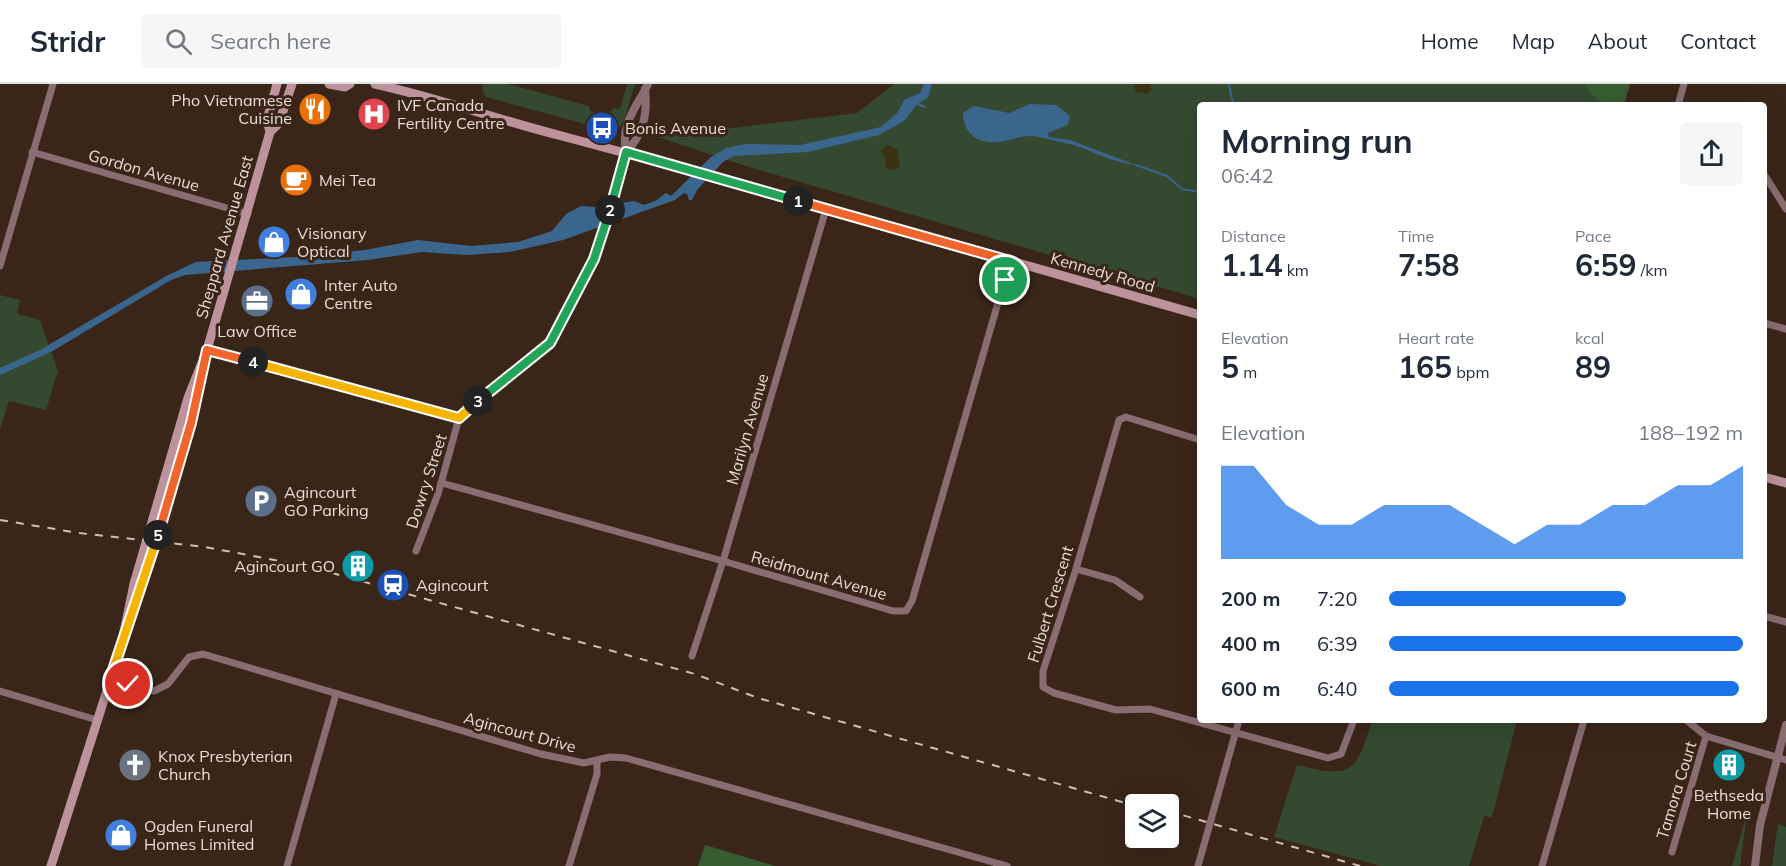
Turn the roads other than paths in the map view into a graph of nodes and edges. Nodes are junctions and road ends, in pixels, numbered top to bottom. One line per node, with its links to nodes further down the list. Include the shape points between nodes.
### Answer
1 (53, 84): 11 (street)
2 (277, 84): 10 (main road, Sheppard Avenue East, via 267,120)
3 (292, 84): 10 (main road, Sheppard Avenue East, via 279,123)
4 (329, 84): 5 (main road)
5 (350, 84)
6 (375, 84): 12 (main road, Kennedy Road, via 442,99 541,131)
7 (1684, 84): 9 (street)
8 (647, 86): 12 (street, via 635,104 626,132); 12 (street, via 648,107 637,141)
9 (1679, 102)
10 (270, 132): 16 (main road, Sheppard Avenue East)
11 (32, 152): 16 (street, Gordon Avenue); 18 (street)
12 (626, 152): 14 (main road, Kennedy Road); 23 (street, via 594,259 550,343)
13 (1767, 179): 15 (street)
14 (826, 209): 17 (main road, Kennedy Road); 29 (street, Marilyn Avenue)
15 (1786, 209)
16 (248, 214): 22 (main road, Sheppard Avenue East)
17 (1010, 261): 19 (main road, Kennedy Road); 29 (street, Reidmount Avenue, via 906,611 893,611)
18 (0, 266)
19 (1197, 314)
20 (1767, 324): 21 (street)
21 (1786, 329)
22 (207, 350): 23 (street); 35 (main road, Sheppard Avenue East, via 191,423)
23 (459, 418): 26 (street, Dowry Street)
24 (1197, 439): 30 (street, Fulbert Crescent, via 1126,417 1119,420)
25 (1767, 478): 27 (main road)
26 (442, 483): 28 (street, Dowry Street); 29 (street, Reidmount Avenue)
27 (1786, 483)
28 (416, 551)
29 (723, 561): 34 (street, Marilyn Avenue)
30 (1076, 569): 31 (street, via 1115,580); 39 (street, Fulbert Crescent, via 1043,671 1043,687 1116,710 1150,709)
31 (1140, 597)
32 (1767, 617): 33 (street)
33 (1786, 622)
34 (692, 656)
35 (110, 679): 37 (street, Agincourt Drive, via 154,691 168,684 189,657 203,654); 38 (main road, Sheppard Avenue East)
36 (0, 691): 38 (street)
37 (336, 694): 49 (street, Agincourt Drive, via 541,754 584,763); 52 (street)
38 (97, 720): 51 (main road, Sheppard Avenue East)
39 (1197, 722)
40 (1200, 723): 46 (street, Fulbert Crescent)
41 (1238, 723): 46 (street)
42 (1353, 723): 46 (street, via 1341,754 1328,758)
43 (1583, 723): 56 (street)
44 (1690, 723): 47 (street)
45 (1786, 726): 48 (street)
46 (1235, 733): 55 (street)
47 (1706, 736): 48 (street); 50 (street, Tamora Court)
48 (1781, 759): 57 (street, via 1760,825)
49 (597, 761): 53 (street, via 597,774); 54 (street, Agincourt Drive, via 626,758)
50 (1672, 852)
51 (51, 866)
52 (287, 866)
53 (569, 866)
54 (1007, 866)
55 (1198, 866)
56 (1542, 866)
57 (1755, 866)

